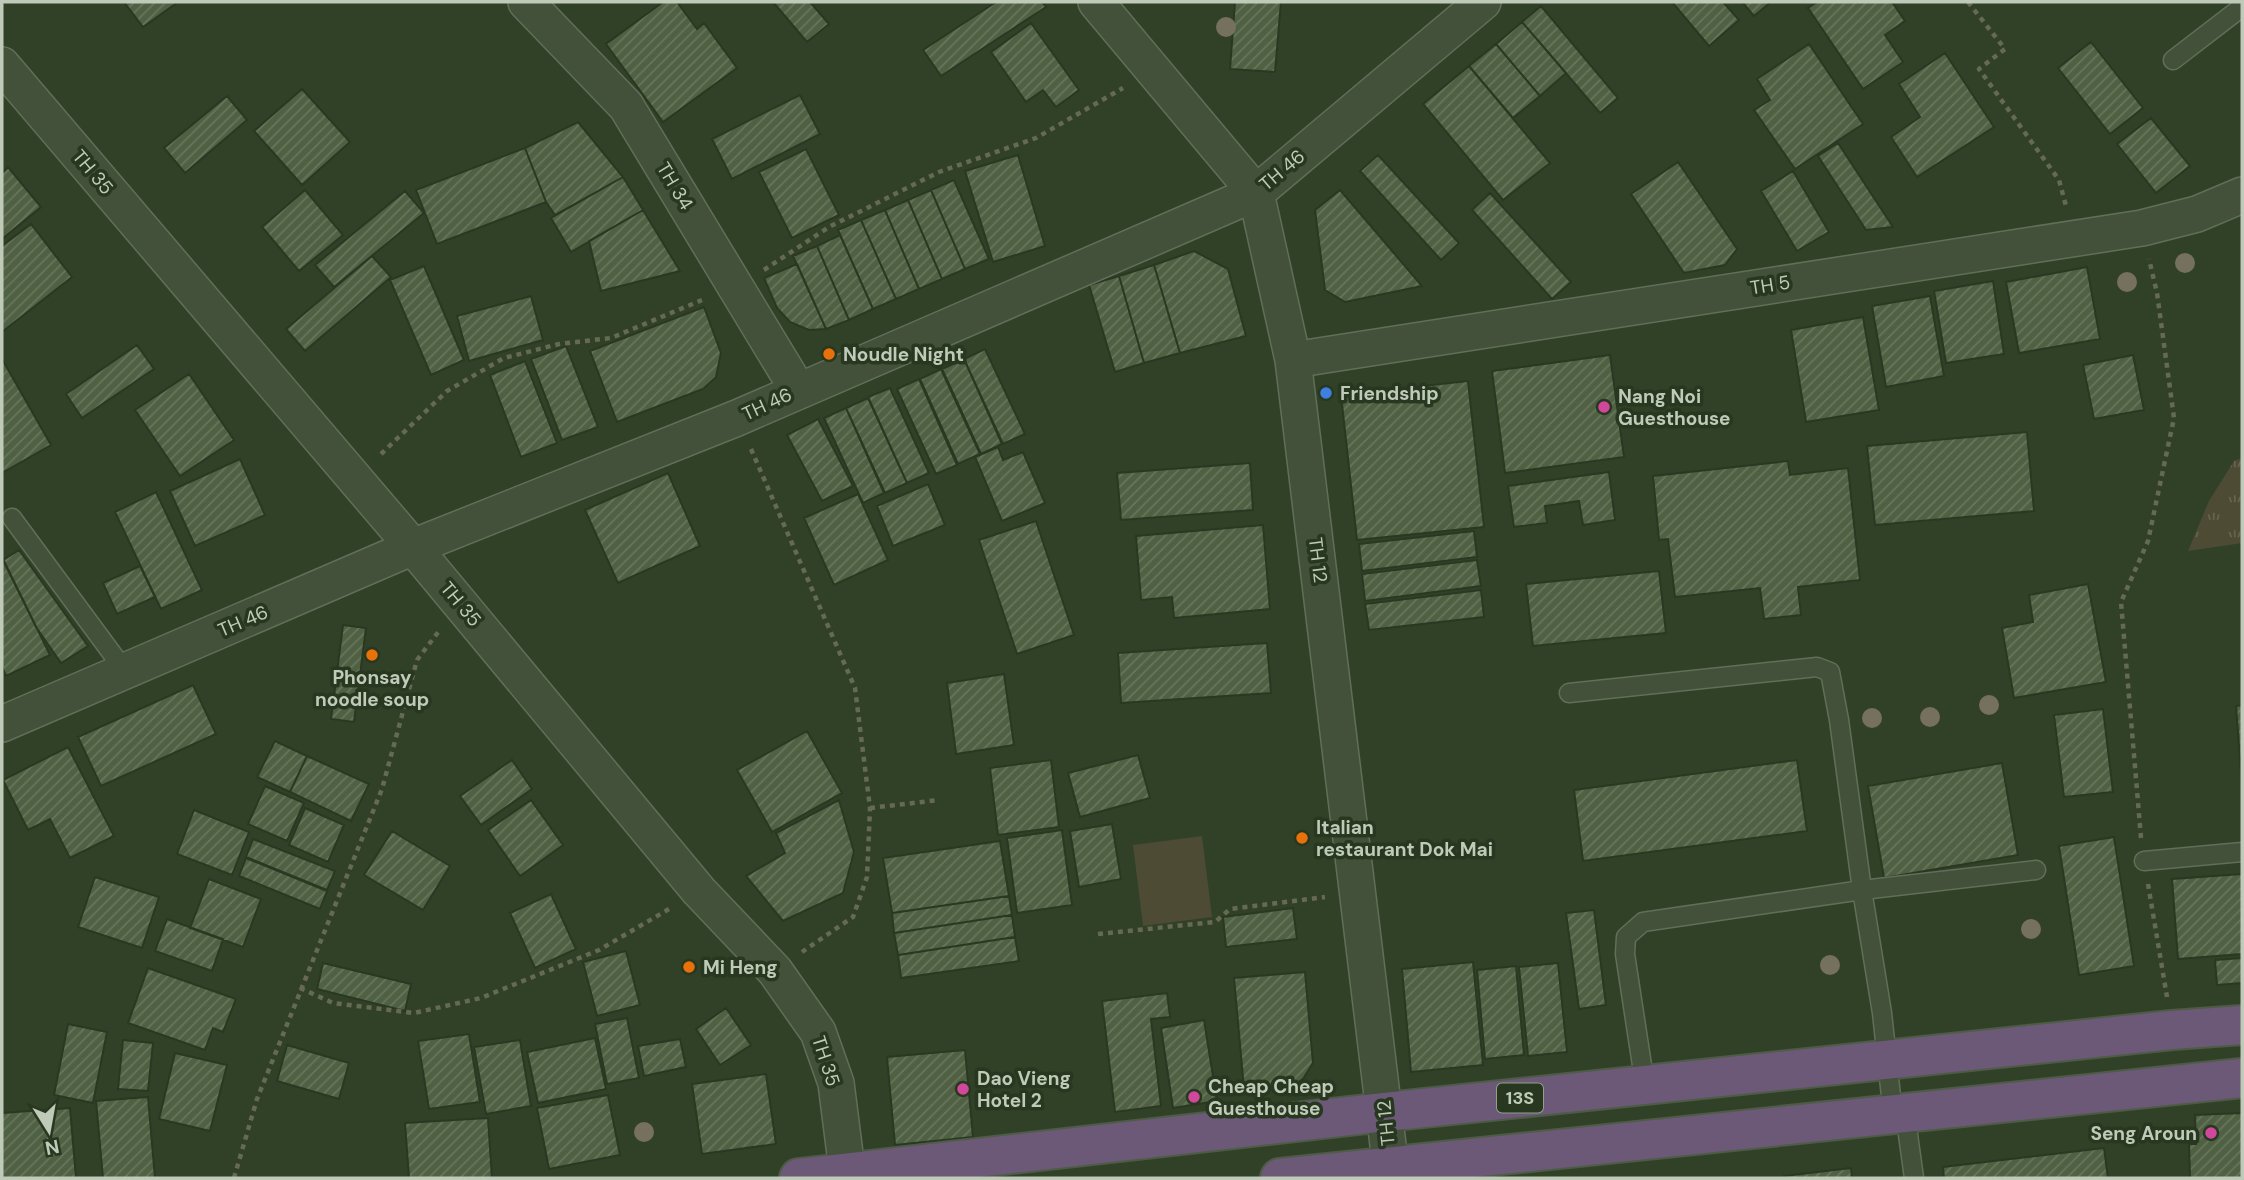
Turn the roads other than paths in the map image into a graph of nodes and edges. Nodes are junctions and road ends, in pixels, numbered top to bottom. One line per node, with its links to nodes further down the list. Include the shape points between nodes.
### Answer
1 (526, 2): 10 (street, TH 34, via 626,106)
2 (1096, 2): 7 (street, TH 12)
3 (1483, 2): 7 (street, TH 46)
4 (2242, 7): 5 (lane)
5 (2173, 60)
6 (2, 65): 12 (street, TH 35)
7 (1256, 192): 9 (street, TH 12); 10 (street, TH 46)
8 (2242, 195): 9 (street, TH 5, via 2197,214 2142,228)
9 (1293, 360): 24 (street, TH 12)
10 (798, 390): 12 (street, TH 46)
11 (12, 518): 13 (lane)
12 (413, 547): 13 (street, TH 46); 27 (street, TH 35, via 699,891 775,971 818,1032 836,1083)
13 (125, 671): 15 (street, TH 46)
14 (1569, 693): 19 (lane, via 1817,667 1830,672)
15 (2, 724)
16 (2242, 852): 17 (lane)
17 (2144, 861)
18 (2036, 870): 19 (lane)
19 (1862, 890): 21 (lane); 23 (lane, via 1643,922 1626,937)
20 (2242, 1025): 21 (highway, 13S)
21 (1888, 1061): 23 (highway, 13S); 25 (lane)
22 (2242, 1078): 25 (highway)
23 (1645, 1085): 24 (highway, 13S)
24 (1385, 1112): 26 (street, TH 12); 27 (highway, 13S)
25 (1899, 1114): 26 (highway); 30 (lane)
26 (1391, 1173): 29 (highway)
27 (848, 1175): 28 (highway, 13S)
28 (799, 1178)
29 (1280, 1178)
30 (1914, 1178)

